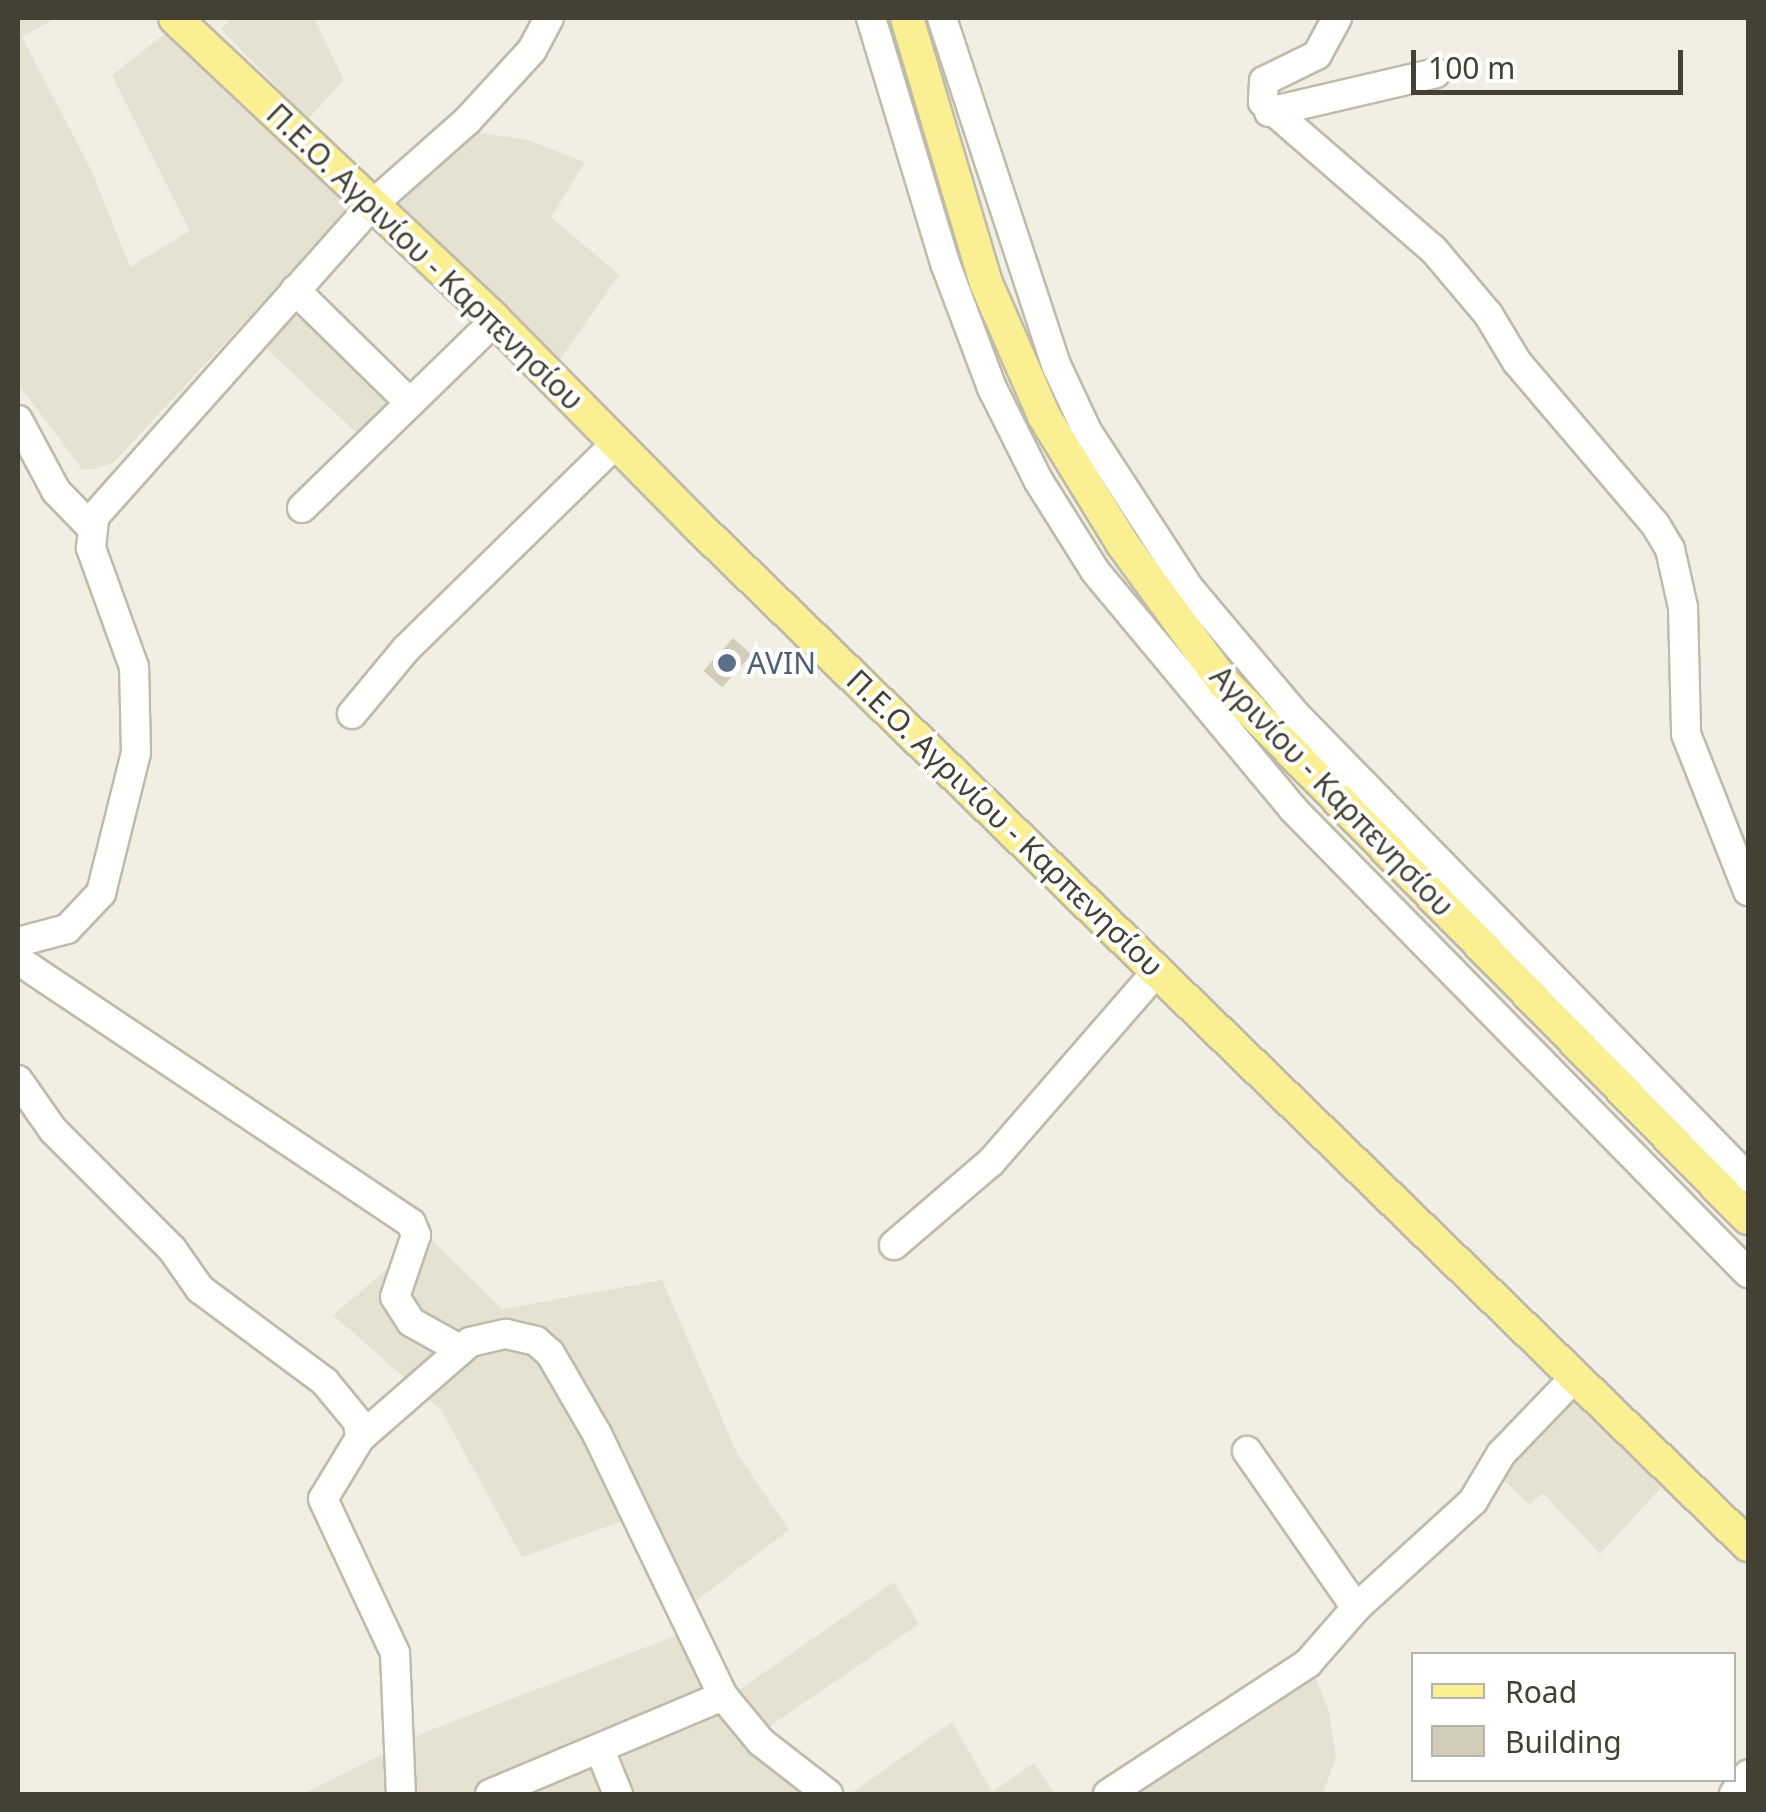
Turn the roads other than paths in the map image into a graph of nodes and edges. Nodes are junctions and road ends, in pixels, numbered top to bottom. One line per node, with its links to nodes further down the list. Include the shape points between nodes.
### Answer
1 (175, 18): 9 (main road, Π.Ε.Ο. Αγρινίου - Καρπενησίου)
2 (549, 18): 9 (street, via 532,50 466,121)
3 (871, 18): 26 (street, via 944,262 992,388 1094,571 1294,809)
4 (908, 18): 24 (main road, Αγρινίου - Καρπενησίου, via 986,284 1044,416 1122,543 1224,684)
5 (942, 18): 23 (street, via 1057,367 1087,431 1189,588 1295,714)
6 (1337, 18): 8 (street, via 1317,55 1264,82 1261,95)
7 (1436, 74): 8 (street)
8 (1269, 112): 18 (street, via 1433,249 1518,362 1656,524 1670,550 1683,607 1686,734)
9 (372, 205): 10 (street); 11 (main road, Π.Ε.Ο. Αγρινίου - Καρπενησίου)
10 (296, 290): 12 (street); 16 (street, via 182,410)
11 (496, 320): 12 (street); 14 (main road, Π.Ε.Ο. Αγρινίου - Καρπενησίου)
12 (410, 403): 15 (street)
13 (18, 420): 16 (street, via 56,491)
14 (616, 443): 17 (street, via 406,649); 21 (main road, Π.Ε.Ο. Αγρινίου - Καρπενησίου)
15 (302, 508)
16 (90, 526): 19 (street, via 91,548 134,667 136,753 101,893 57,935)
17 (352, 714)
18 (1748, 891)
19 (18, 942)
20 (18, 960): 27 (street, via 411,1224 416,1235 395,1297 411,1322)
21 (1156, 972): 25 (street, via 992,1162); 28 (main road, Π.Ε.Ο. Αγρινίου - Καρπενησίου)
22 (18, 1080): 29 (street, via 53,1130 214,1302 338,1394 358,1422)
23 (1748, 1178)
24 (1748, 1218)
25 (894, 1245)
26 (1748, 1273)
27 (461, 1350): 29 (street); 33 (street, via 487,1334 506,1334 550,1353 597,1434)
28 (1576, 1376): 31 (main road, Π.Ε.Ο. Αγρινίου - Καρπενησίου); 32 (street, via 1501,1454 1473,1501)
29 (360, 1438): 37 (street, via 323,1499 395,1653)
30 (1247, 1451): 32 (street)
31 (1748, 1544)
32 (1356, 1608): 36 (street, via 1308,1662)
33 (723, 1696): 34 (street); 40 (street, via 760,1742)
34 (600, 1750): 38 (street); 39 (street)
35 (1748, 1775): 41 (street)
36 (1126, 1790)
37 (400, 1794)
38 (490, 1794)
39 (618, 1794)
40 (828, 1794)
41 (1734, 1794)

